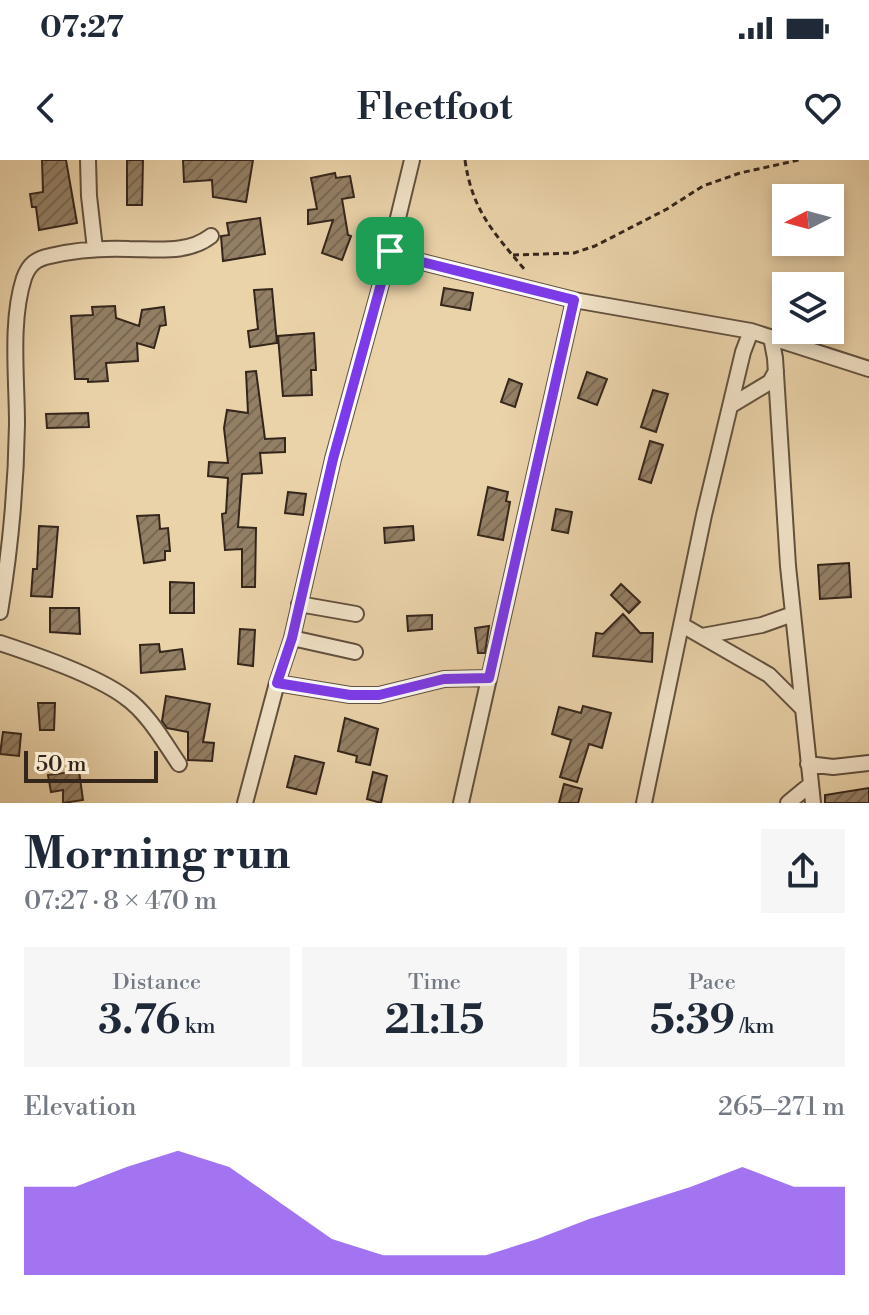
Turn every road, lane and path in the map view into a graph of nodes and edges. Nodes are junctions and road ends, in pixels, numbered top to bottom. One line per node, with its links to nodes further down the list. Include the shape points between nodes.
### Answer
1 (88, 160): 6 (street)
2 (412, 160): 7 (street)
3 (465, 160): 8 (path, via 480,214)
4 (799, 160): 8 (path, via 703,186 574,253)
5 (211, 236): 6 (street, via 202,243 163,250)
6 (95, 249): 17 (street, via 35,260 23,280 16,355 16,501)
7 (390, 251): 9 (street); 16 (street)
8 (513, 255): 9 (path)
9 (543, 292): 10 (street)
10 (574, 300): 11 (street); 25 (street)
11 (751, 331): 12 (street); 15 (street)
12 (771, 337): 13 (street); 14 (street)
13 (869, 369)
14 (776, 371): 15 (street, via 770,382); 19 (street)
15 (730, 406): 20 (street)
16 (299, 604): 18 (street); 22 (street)
17 (0, 612)
18 (356, 614)
19 (793, 614): 21 (street); 27 (street)
20 (682, 625): 21 (street); 34 (street)
21 (702, 636): 27 (street, via 769,675)
22 (292, 638): 24 (street); 26 (street)
23 (0, 643): 29 (street, via 125,697)
24 (355, 652)
25 (489, 678): 26 (street, via 444,679 379,695); 33 (street)
26 (277, 683): 32 (street)
27 (803, 709): 30 (street)
28 (869, 763): 30 (street)
29 (179, 764)
30 (808, 764): 31 (street)
31 (811, 784): 35 (street); 36 (street)
32 (245, 803)
33 (461, 803)
34 (644, 803)
35 (788, 803)
36 (813, 803)

